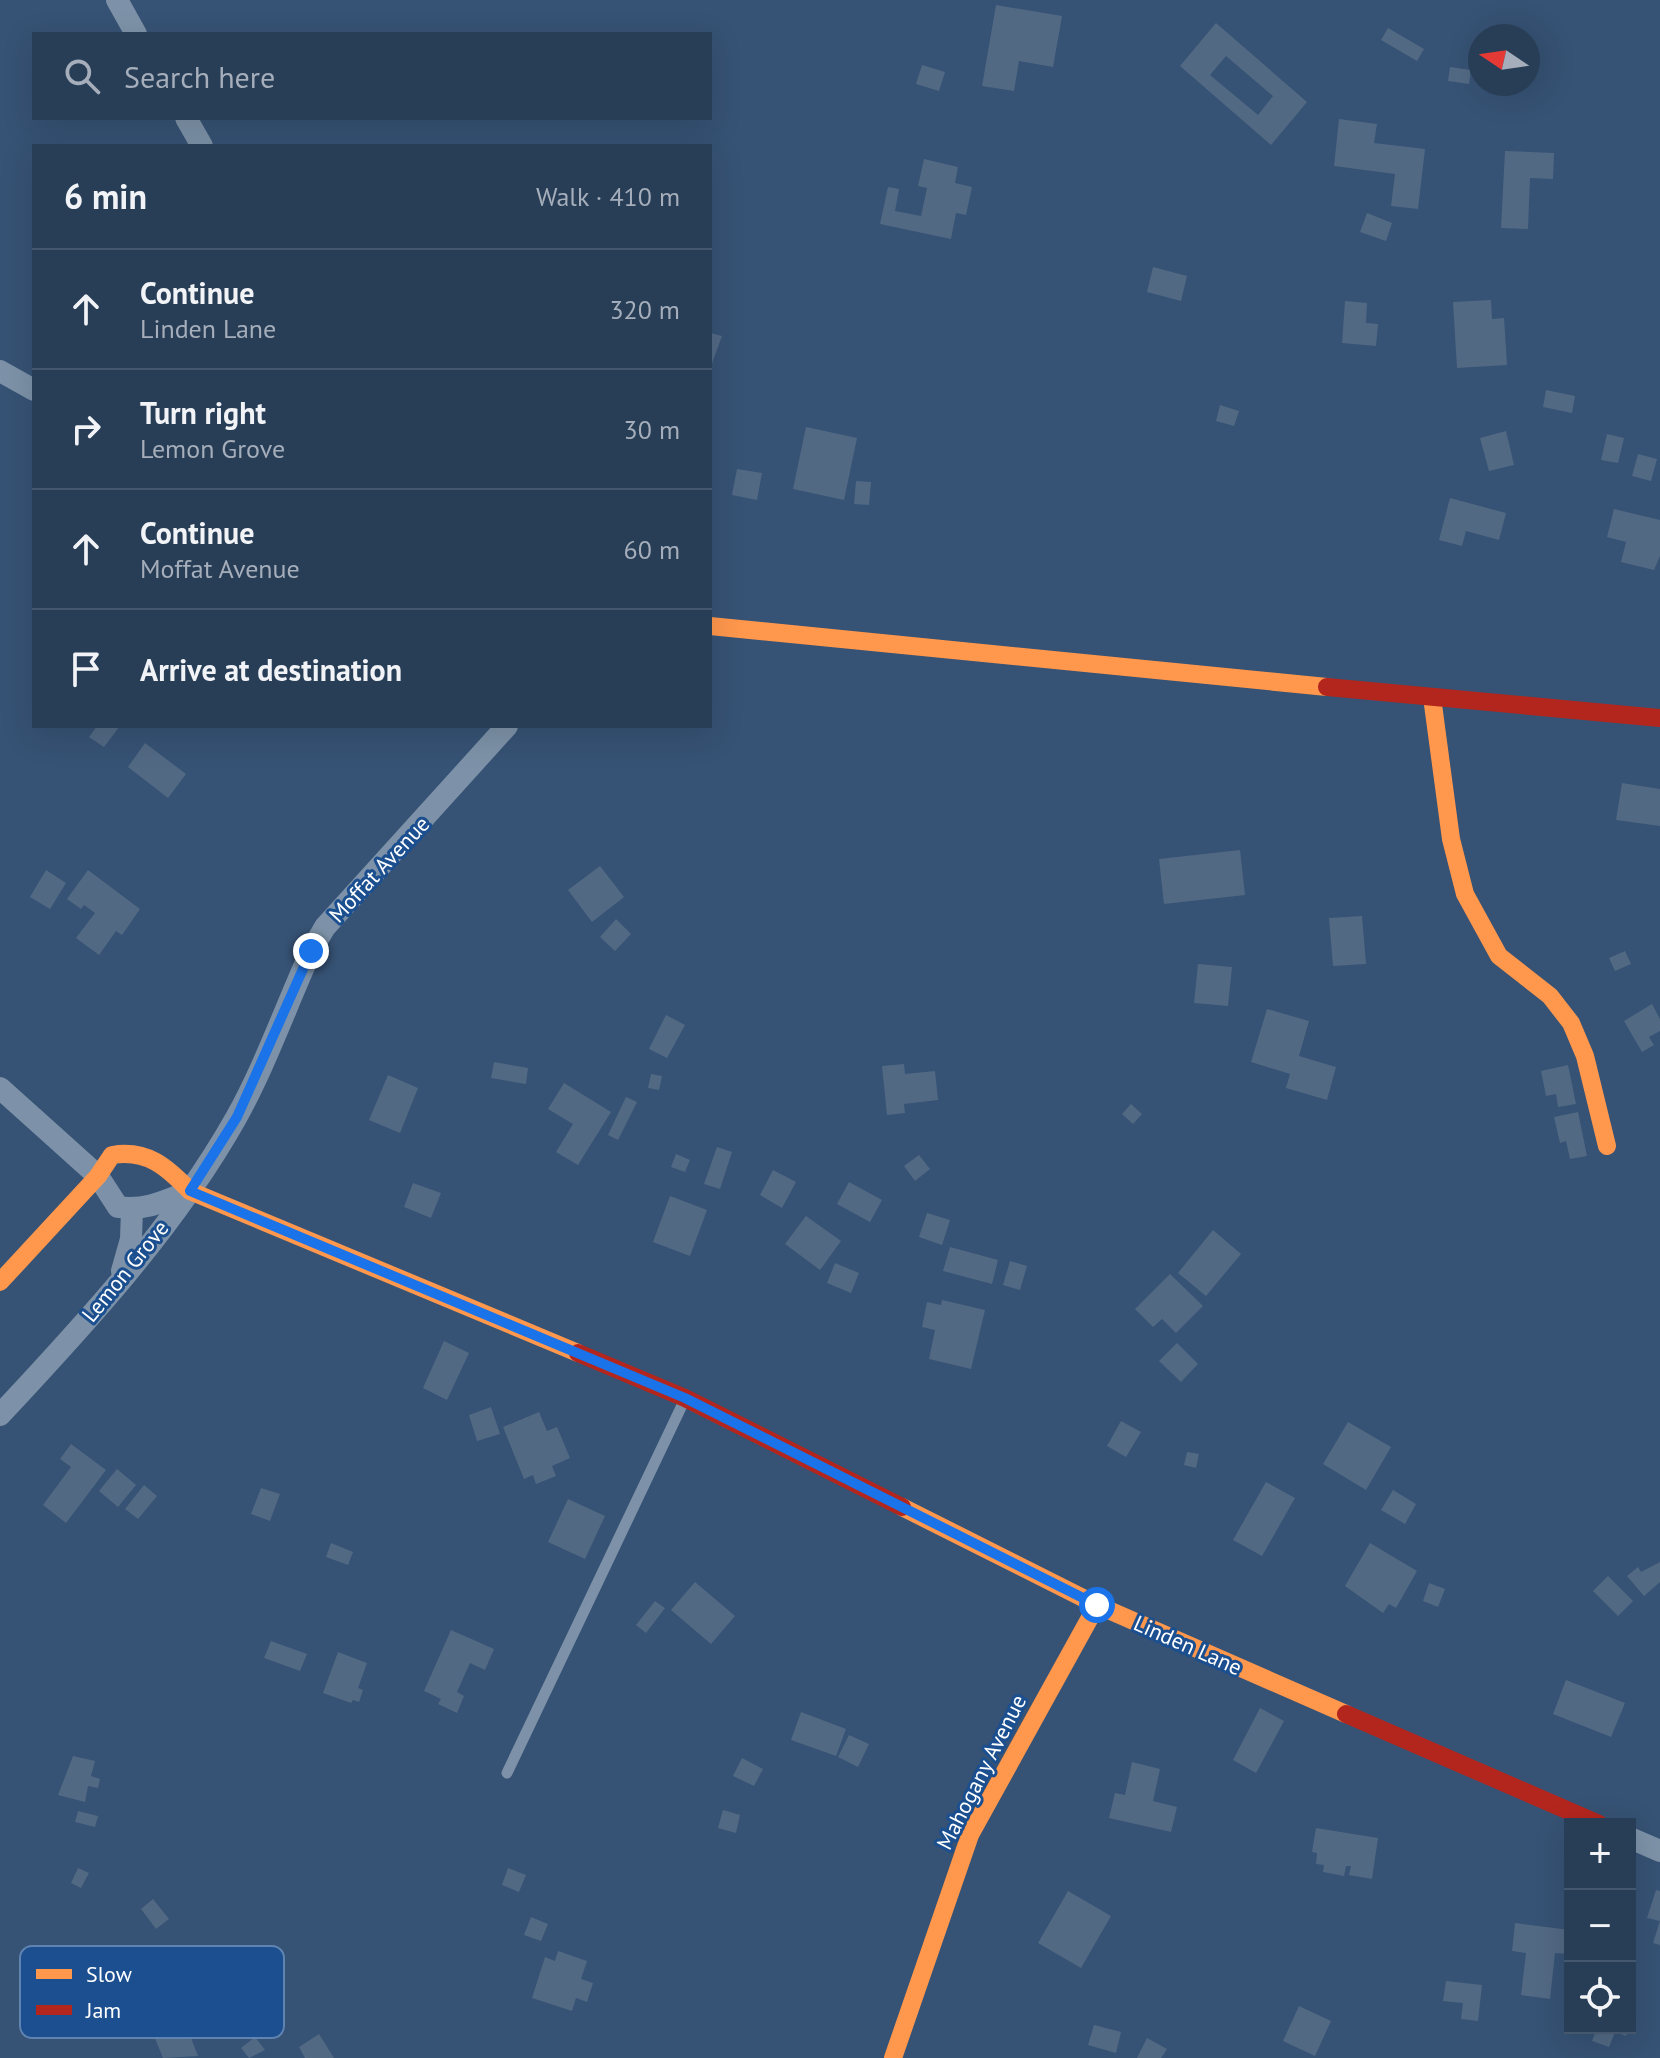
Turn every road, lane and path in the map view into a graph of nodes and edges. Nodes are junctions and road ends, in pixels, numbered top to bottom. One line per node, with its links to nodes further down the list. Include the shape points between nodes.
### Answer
1 (117, 0): 2 (street)
2 (135, 32)
3 (187, 120): 4 (street)
4 (201, 144)
5 (0, 371): 6 (street)
6 (32, 389)
7 (712, 626): 8 (street)
8 (1432, 697): 9 (street); 13 (street, via 1456,863 1473,914 1492,948 1563,1010 1580,1046)
9 (1660, 718)
10 (505, 728): 12 (street, Moffat Avenue, via 325,927)
11 (0, 1088): 14 (street)
12 (237, 1117): 15 (street, Lemon Grove)
13 (1607, 1146)
14 (98, 1176): 15 (street, Linden Lane, via 112,1155 150,1155); 16 (street, via 118,1207); 18 (street)
15 (190, 1191): 16 (street); 17 (street, Lemon Grove); 19 (street, Linden Lane)
16 (132, 1209): 17 (street, via 131,1239)
17 (119, 1281): 20 (street, Lemon Grove)
18 (0, 1282)
19 (685, 1398): 21 (street, Linden Lane); 22 (lane)
20 (0, 1415)
21 (1097, 1605): 23 (street, Linden Lane); 26 (street, Mahogany Avenue, via 970,1835)
22 (507, 1773)
23 (1585, 1818)
24 (1636, 1841): 25 (street)
25 (1660, 1851)
26 (893, 2058)

